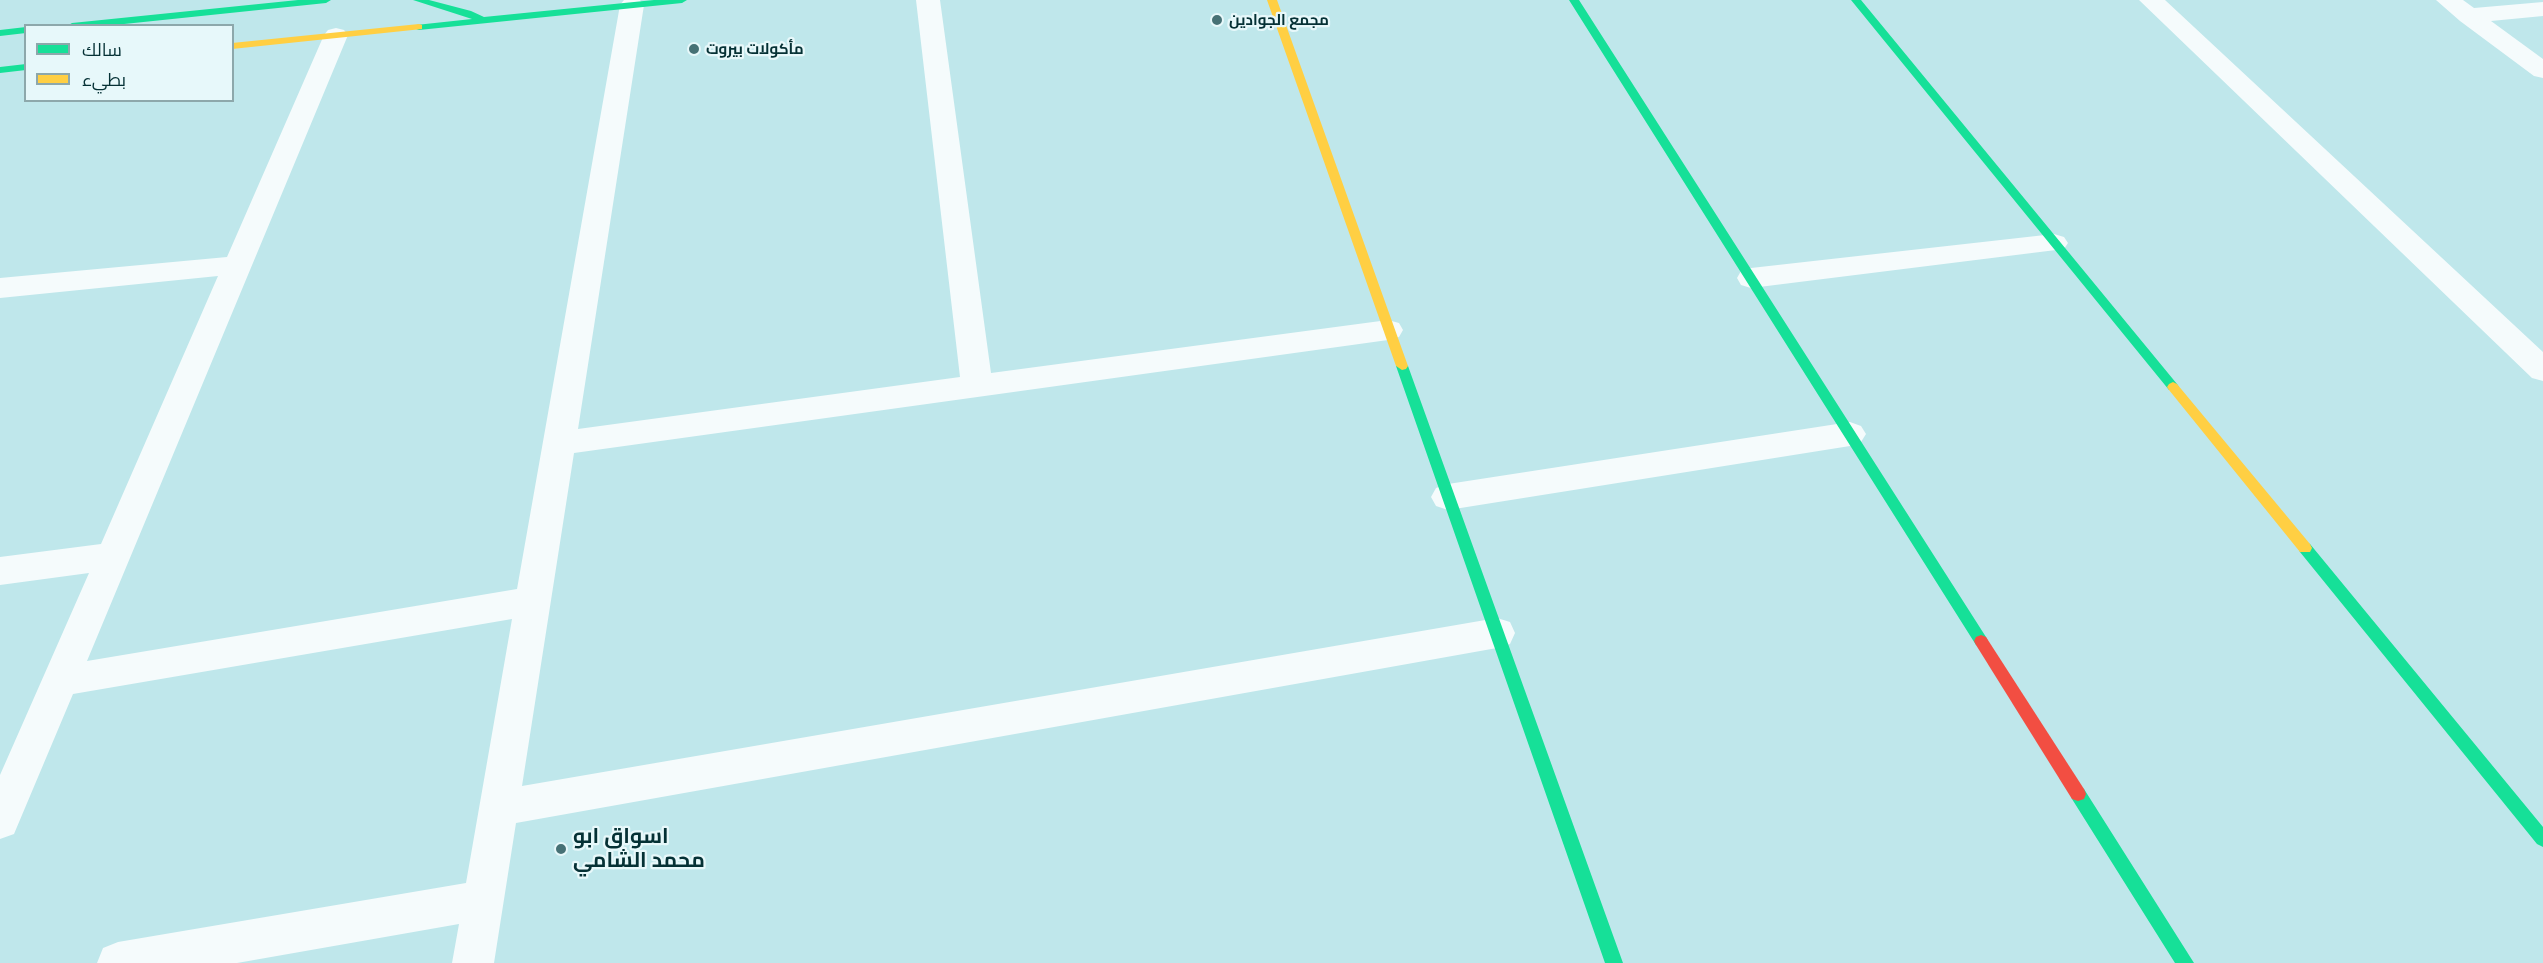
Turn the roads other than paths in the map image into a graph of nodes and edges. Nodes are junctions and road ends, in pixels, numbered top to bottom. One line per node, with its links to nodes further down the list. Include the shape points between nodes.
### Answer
1 (326, 0): 14 (street)
2 (418, 0): 13 (street)
3 (682, 0): 10 (street)
4 (928, 0): 28 (street)
5 (1272, 0): 26 (street)
6 (1574, 0): 24 (street)
7 (1856, 0): 22 (street)
8 (2151, 0): 27 (street)
9 (2448, 0): 12 (street)
10 (632, 5): 13 (street); 30 (street)
11 (2543, 9): 12 (street)
12 (2468, 16): 21 (street)
13 (482, 20): 17 (street)
14 (92, 24)
15 (24, 30): 16 (street)
16 (0, 33)
17 (336, 35): 18 (street); 23 (street)
18 (234, 46)
19 (24, 67): 20 (street)
20 (0, 70)
21 (2543, 71)
22 (2054, 243): 24 (street); 39 (street)
23 (238, 265): 25 (street); 32 (street)
24 (1751, 278): 29 (street)
25 (0, 288)
26 (1388, 330): 28 (street); 31 (street)
27 (2543, 370)
28 (977, 386): 30 (street)
29 (1850, 434): 31 (street); 44 (street)
30 (559, 443): 34 (street)
31 (1448, 497): 35 (street)
32 (113, 556): 33 (street); 36 (street)
33 (0, 571)
34 (533, 601): 36 (street); 37 (street)
35 (1497, 633): 37 (street); 43 (street)
36 (60, 681): 38 (street)
37 (498, 808): 40 (street)
38 (0, 820)
39 (2543, 839)
40 (483, 900): 41 (street); 42 (street)
41 (118, 963)
42 (473, 963)
43 (1614, 963)
44 (2185, 963)

